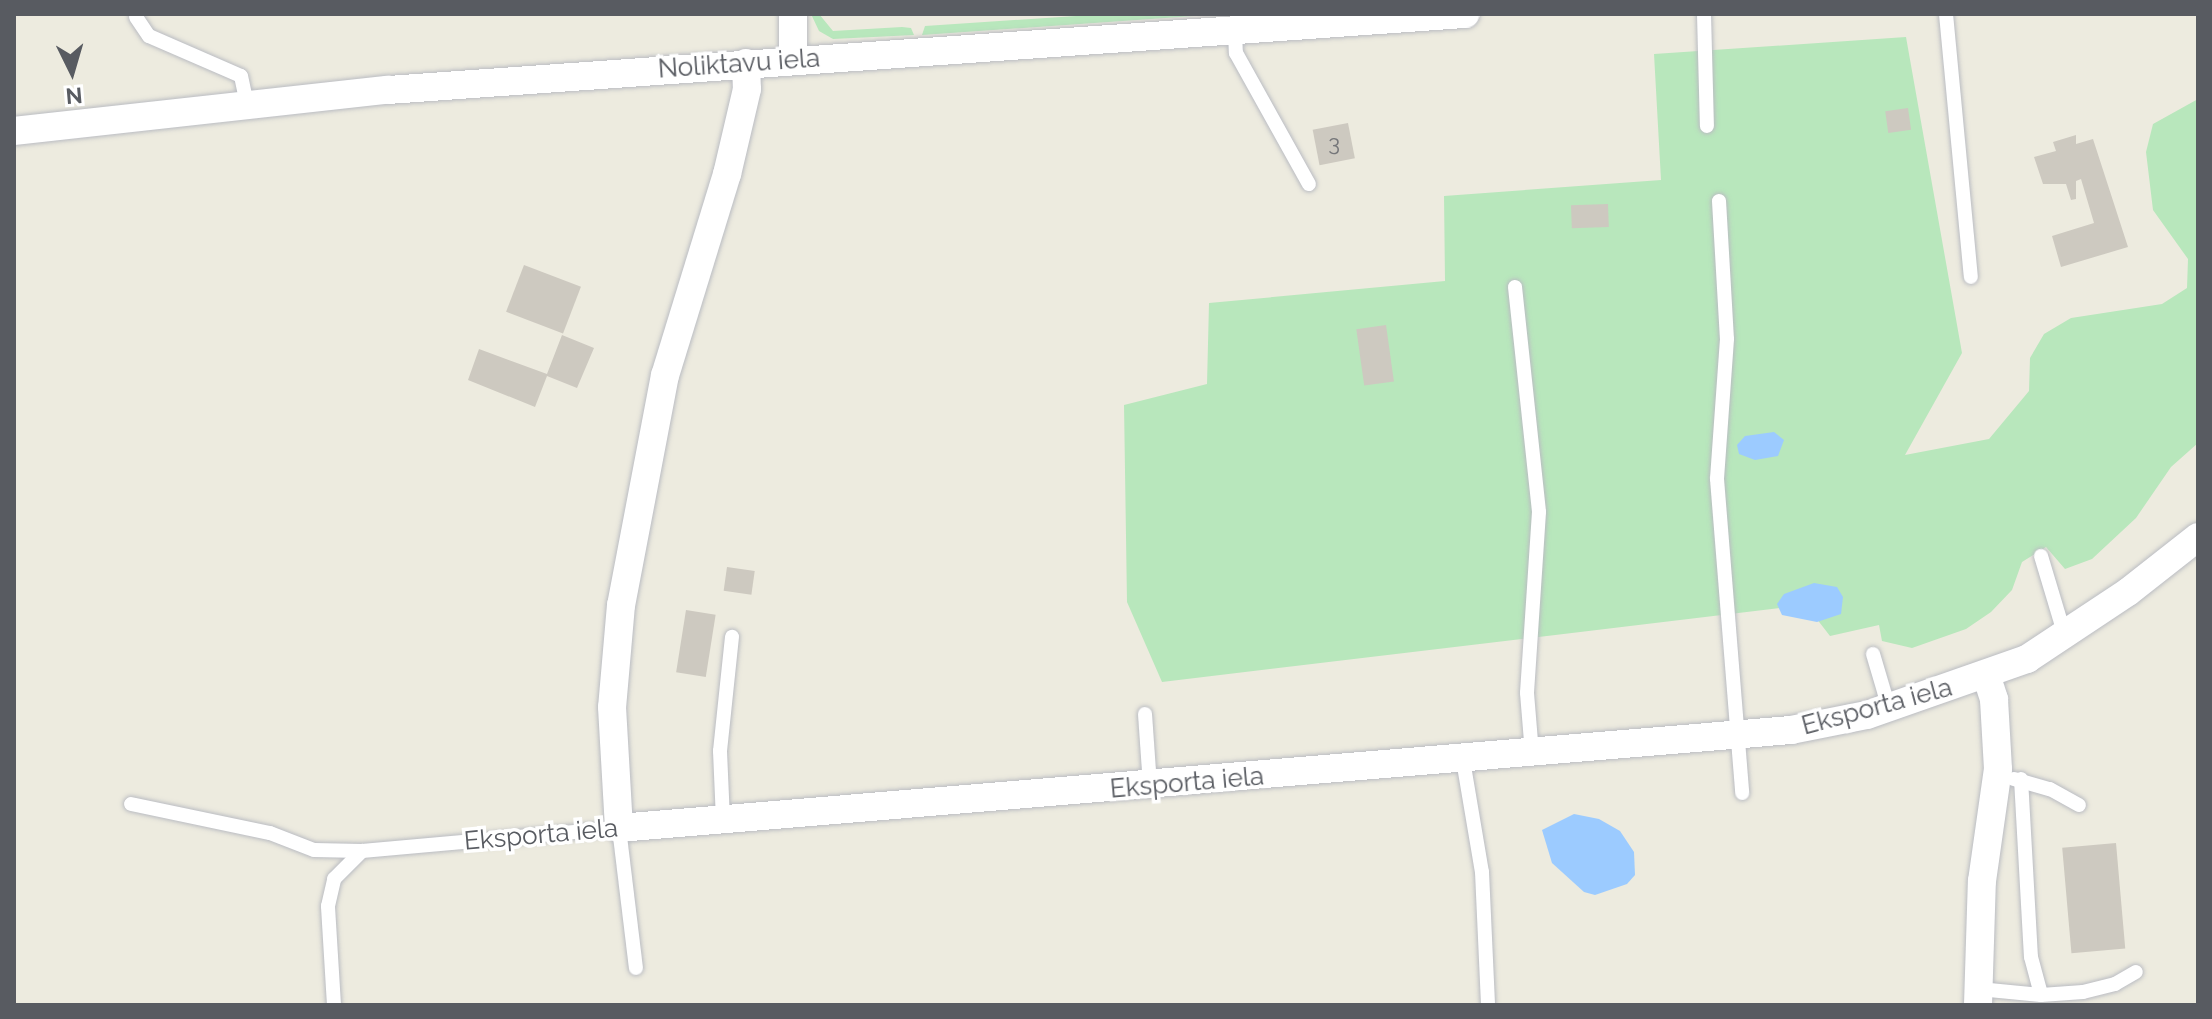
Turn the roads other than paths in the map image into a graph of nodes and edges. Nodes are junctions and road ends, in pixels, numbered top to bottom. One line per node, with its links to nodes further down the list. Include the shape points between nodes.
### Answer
1 (793, 14): 7 (street)
2 (1465, 14): 6 (street, Noliktavu iela)
3 (1704, 14): 10 (lane)
4 (1946, 14): 14 (lane)
5 (136, 17): 9 (lane, via 149,36 241,76)
6 (1235, 29): 7 (street, Noliktavu iela); 12 (lane, via 1236,53)
7 (793, 59): 8 (street, Noliktavu iela)
8 (746, 63): 9 (street, Noliktavu iela); 33 (street, via 747,89 727,174 665,375 621,605 612,707)
9 (247, 104): 11 (street, Noliktavu iela)
10 (1707, 126)
11 (14, 131)
12 (1309, 184)
13 (1719, 201): 24 (lane, via 1727,339 1717,479)
14 (1971, 277)
15 (1515, 287): 25 (lane, via 1539,512 1527,693)
16 (2198, 537): 18 (street, Eksporta iela)
17 (2041, 556): 18 (lane)
18 (2066, 636): 21 (street, Eksporta iela)
19 (732, 637): 32 (lane, via 720,751)
20 (1873, 654): 22 (lane)
21 (1987, 677): 22 (street, Eksporta iela); 27 (street)
22 (1889, 708): 24 (street, Eksporta iela)
23 (1145, 714): 28 (lane)
24 (1737, 736): 25 (street, Eksporta iela); 29 (lane)
25 (1532, 754): 26 (street, Eksporta iela)
26 (1463, 760): 28 (street, Eksporta iela); 40 (lane, via 1482,872)
27 (2009, 778): 31 (lane); 37 (lane, via 2031,957); 38 (street, via 1982,881)
28 (1150, 786): 32 (street, Eksporta iela)
29 (1742, 793)
30 (131, 804): 34 (lane, Eksporta iela, via 270,833 314,850)
31 (2079, 805)
32 (723, 820): 33 (street, Eksporta iela)
33 (619, 828): 34 (lane, Eksporta iela); 35 (lane)
34 (362, 851): 39 (lane, via 334,879 328,906)
35 (636, 968)
36 (2136, 972): 37 (lane, via 2104,987)
37 (2041, 995): 38 (lane)
38 (1978, 997)
39 (334, 1005)
40 (1488, 1005)

